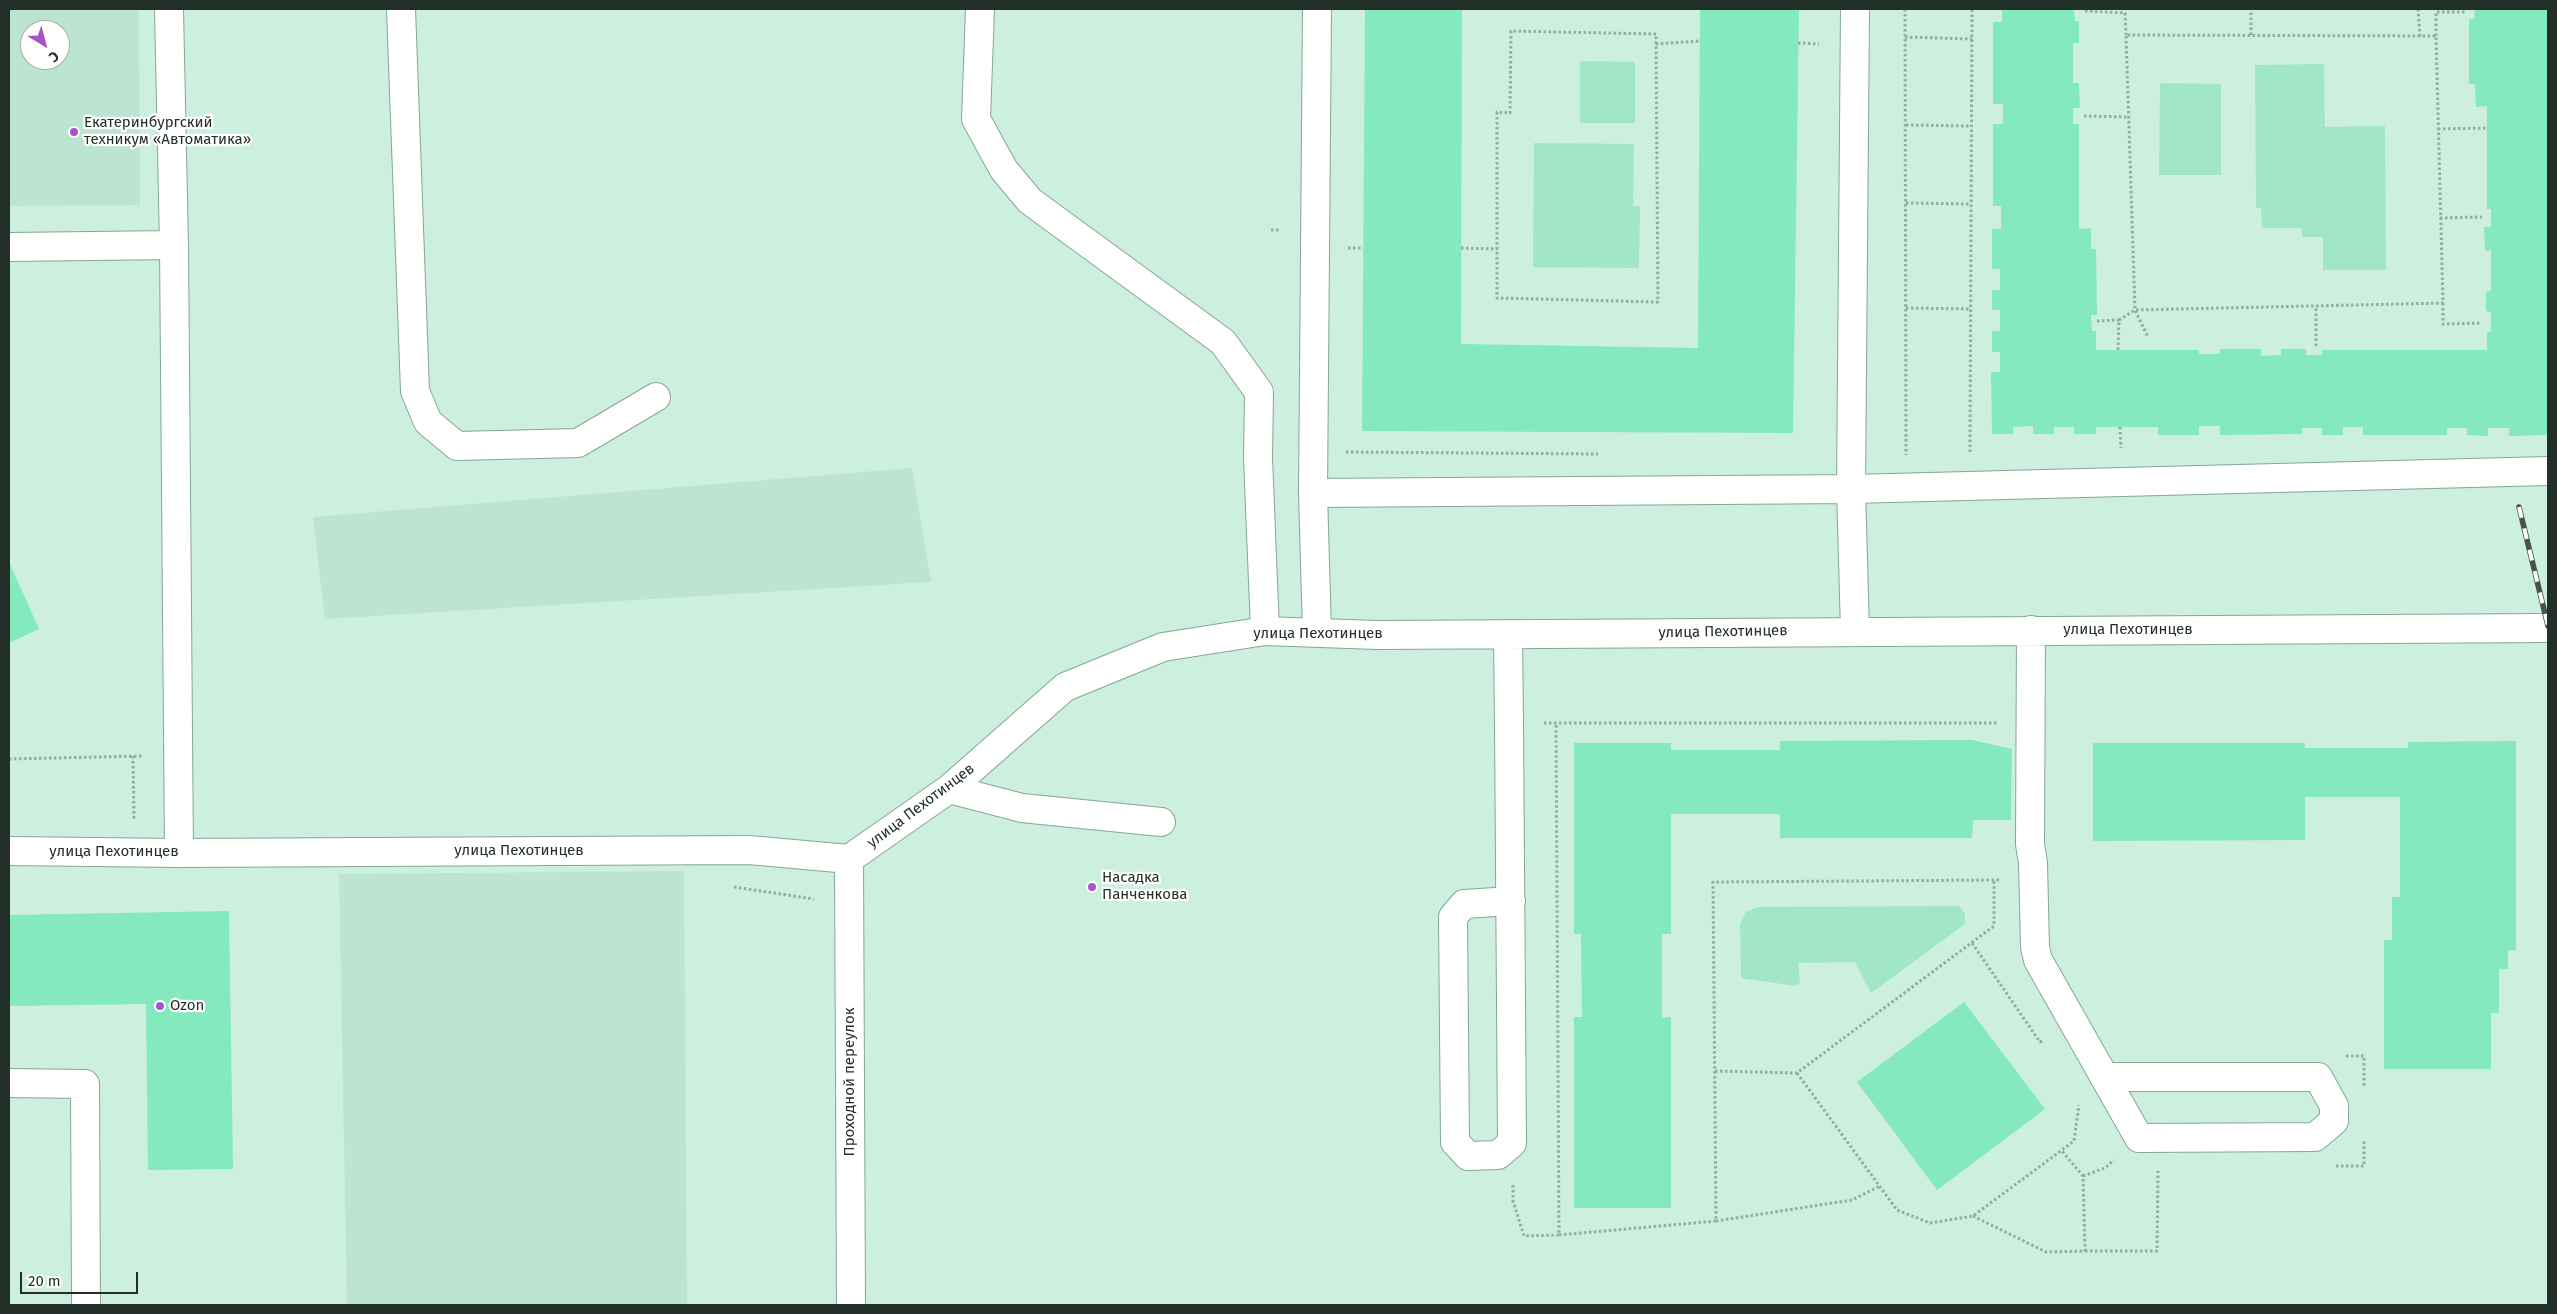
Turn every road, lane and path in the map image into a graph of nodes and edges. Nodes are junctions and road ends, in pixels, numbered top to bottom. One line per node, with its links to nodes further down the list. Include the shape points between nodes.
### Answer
1 (169, 9): 32 (street)
2 (401, 9): 49 (street, via 414,391 428,422 457,446 578,443)
3 (980, 9): 59 (street, via 976,119 1004,170 1030,201 1223,342 1259,392 1258,458)
4 (1317, 9): 56 (street)
5 (1855, 9): 55 (street)
6 (1905, 9): 16 (path)
7 (1972, 9): 17 (path)
8 (2251, 9): 13 (path)
9 (2418, 9): 14 (path)
10 (2086, 11): 12 (path, via 2125,13)
11 (2467, 12): 15 (path, via 2436,12)
12 (2126, 35): 13 (path); 23 (path)
13 (2251, 35): 14 (path)
14 (2420, 36): 15 (path)
15 (2436, 36): 27 (path)
16 (1905, 37): 17 (path); 24 (path)
17 (1972, 39): 25 (path)
18 (1700, 42): 20 (path)
19 (1798, 42): 21 (path)
20 (1656, 44): 37 (path, via 1656,34 1511,31 1510,113 1497,112); 37 (path, via 1658,302 1496,298)
21 (1819, 44)
22 (2084, 116): 23 (path)
23 (2128, 117): 42 (path)
24 (1906, 125): 25 (path); 28 (path)
25 (1971, 126): 29 (path)
26 (2487, 128): 27 (path)
27 (2438, 129): 31 (path)
28 (1906, 203): 29 (path); 40 (path)
29 (1971, 204): 41 (path)
30 (2482, 217): 31 (path)
31 (2440, 218): 38 (path)
32 (174, 245): 33 (street); 66 (street)
33 (9, 247)
34 (1346, 248): 35 (path)
35 (1363, 248)
36 (1461, 248): 37 (path)
37 (1497, 249)
38 (2443, 303): 39 (path); 45 (path, via 2443,324)
39 (2316, 306): 42 (path); 47 (path)
40 (1906, 308): 41 (path); 51 (path)
41 (1971, 309): 52 (path)
42 (2135, 310): 43 (path); 46 (path)
43 (2119, 320): 44 (path); 48 (path)
44 (2097, 321)
45 (2482, 323)
46 (2148, 337)
47 (2316, 346)
48 (2118, 350)
49 (656, 397)
50 (2120, 426): 53 (path)
51 (1906, 455)
52 (1970, 455)
53 (2122, 456)
54 (2548, 472): 55 (street)
55 (1851, 489): 56 (street); 60 (street)
56 (1313, 493): 61 (street)
57 (2548, 628): 58 (street, улица Пехотинцев)
58 (2032, 630): 60 (street, улица Пехотинцев); 65 (street)
59 (1265, 631): 61 (street, улица Пехотинцев); 68 (street, улица Пехотинцев, via 1164,647 1065,687)
60 (1855, 631): 62 (street, улица Пехотинцев)
61 (1317, 633): 62 (street, улица Пехотинцев)
62 (1508, 634): 63 (street)
63 (1510, 723): 64 (path); 75 (street)
64 (1556, 723): 65 (path); 89 (path)
65 (2031, 723): 74 (street, via 2030,844)
66 (178, 755): 67 (path); 71 (street)
67 (9, 759)
68 (950, 789): 69 (street, via 1022,808); 72 (street, улица Пехотинцев)
69 (1161, 822)
70 (9, 851): 71 (street, улица Пехотинцев)
71 (179, 853): 72 (street, улица Пехотинцев, via 749,850)
72 (849, 859): 92 (street, Проходной переулок)
73 (1994, 880): 74 (path); 76 (path, via 1994,926); 78 (path, via 1713,882)
74 (2034, 880): 77 (street, via 2038,960)
75 (1511, 901): 84 (street); 84 (street, via 1464,904 1453,917 1455,1142 1468,1156 1498,1155)
76 (1972, 943): 77 (path, via 2040,1042); 79 (path)
77 (2072, 1020): 80 (street)
78 (1715, 1071): 79 (path); 88 (path)
79 (1797, 1073): 86 (path)
80 (2104, 1077): 83 (street, via 2139,1138); 83 (street, via 2318,1077 2334,1106 2334,1122 2315,1137)
81 (9, 1083): 91 (street, via 85,1084)
82 (2080, 1102): 85 (path, via 2074,1141)
83 (2158, 1138): 90 (path, via 2157,1251)
84 (1512, 1143): 89 (path, via 1513,1202 1524,1236)
85 (2062, 1150): 87 (path); 90 (path, via 2083,1176)
86 (1880, 1186): 87 (path, via 1896,1210 1930,1223); 88 (path, via 1852,1200)
87 (1973, 1216): 90 (path, via 2046,1252)
88 (1716, 1221): 89 (path)
89 (1559, 1235)
90 (2085, 1251)
91 (86, 1305)
92 (851, 1305)

